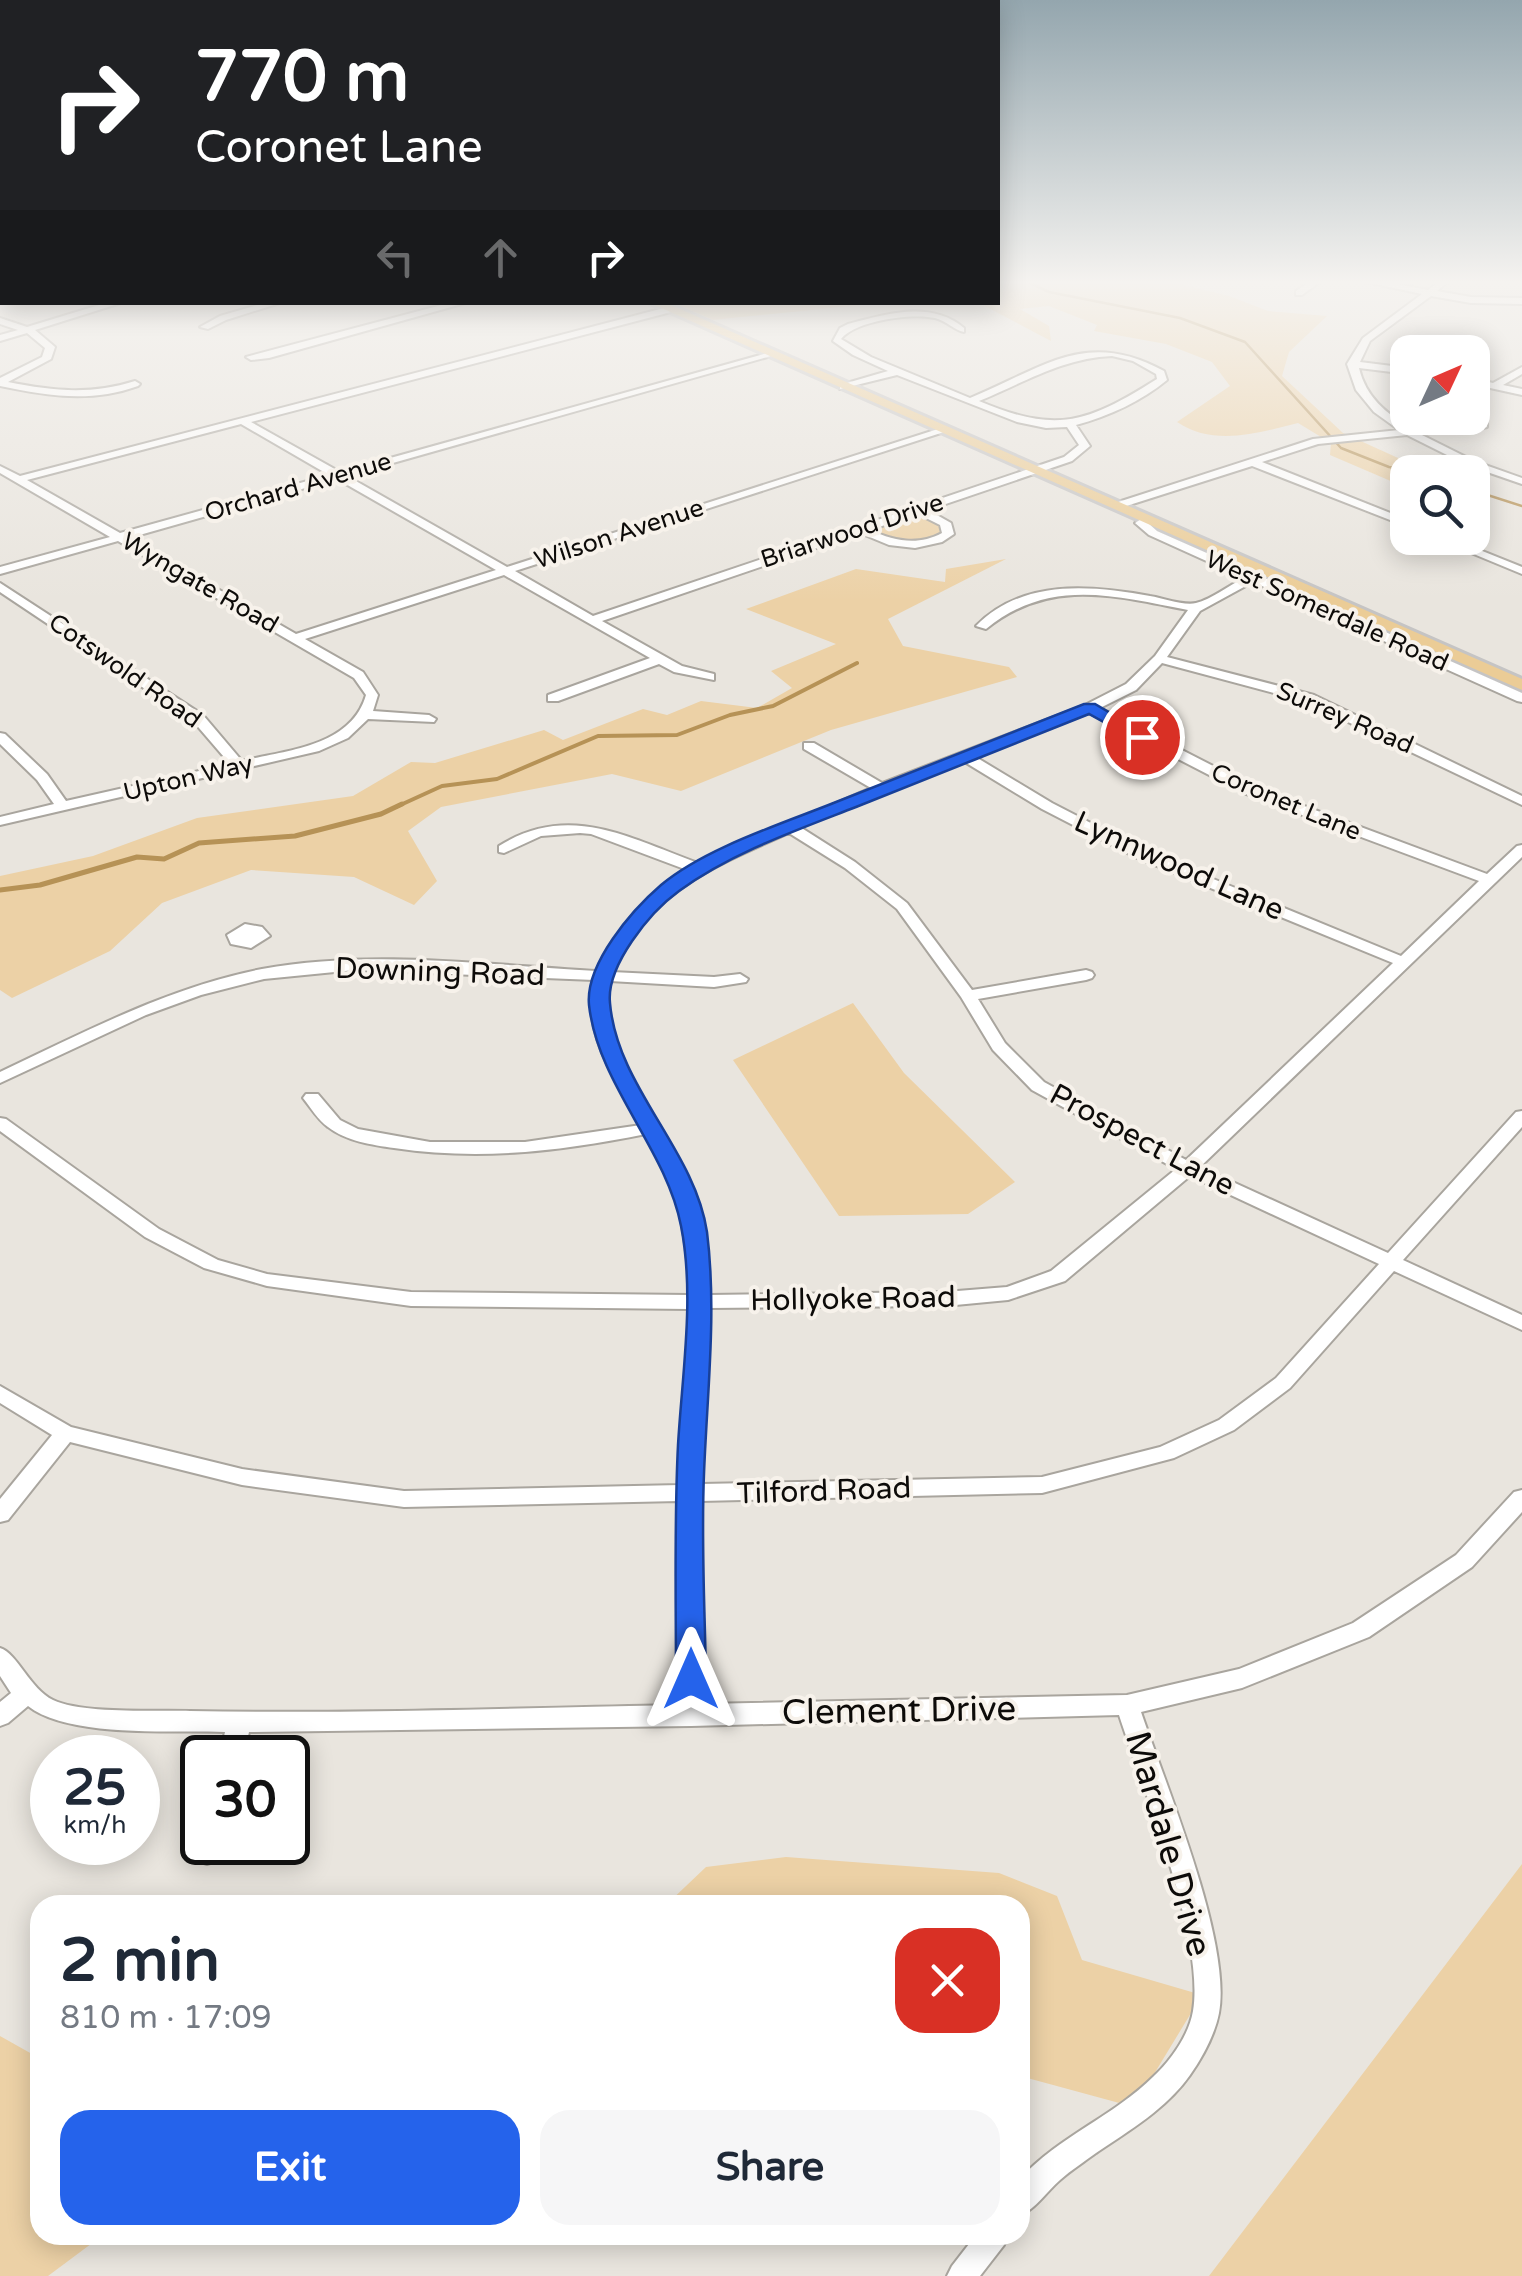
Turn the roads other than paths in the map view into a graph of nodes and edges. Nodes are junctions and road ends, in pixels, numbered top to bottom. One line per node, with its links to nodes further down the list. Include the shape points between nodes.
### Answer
1 (28, 388): 2 (street, via 74,397)
2 (121, 388)
3 (368, 388): 12 (street)
4 (647, 388): 20 (street, Orchard Avenue)
5 (846, 388): 14 (main road, West Somerdale Road)
6 (939, 388): 10 (street)
7 (1003, 388): 10 (street)
8 (1151, 388): 13 (street, via 1124,408)
9 (1362, 388): 11 (street)
10 (972, 402): 13 (street, via 1025,422)
11 (1390, 418)
12 (242, 421): 20 (street); 21 (street)
13 (1071, 425): 19 (street, Briarwood Drive, via 1085,446 1082,452)
14 (942, 430): 19 (main road, West Somerdale Road); 30 (street, Wilson Avenue)
15 (1390, 432): 17 (street, via 1316,441)
16 (1413, 435): 22 (street)
17 (1252, 462): 23 (street); 25 (street)
18 (0, 469): 21 (street, Wyngate Road)
19 (1034, 471): 23 (main road, West Somerdale Road); 24 (street, Briarwood Drive)
20 (337, 476): 27 (street, Orchard Avenue); 30 (street)
21 (20, 479): 27 (street, Wyngate Road)
22 (1522, 481)
23 (1116, 506): 32 (main road, West Somerdale Road)
24 (918, 510): 26 (street, Briarwood Drive); 26 (street, via 945,523 948,534 906,544)
25 (1390, 517)
26 (860, 529): 35 (street, Briarwood Drive)
27 (120, 537): 29 (street, Orchard Avenue); 37 (street, Wyngate Road)
28 (1484, 555): 31 (street)
29 (0, 570)
30 (505, 570): 35 (street); 37 (street, Wilson Avenue)
31 (1522, 570)
32 (1259, 574): 34 (street); 41 (main road, West Somerdale Road); 43 (street, West Somerdale Road)
33 (0, 586): 50 (street, Cotswold Road, via 198,718)
34 (1196, 608): 36 (street, via 1050,592 1006,606); 39 (street)
35 (592, 620): 38 (street)
36 (982, 626)
37 (295, 638): 45 (street, Wyngate Road, via 367,682 372,695)
38 (660, 659): 40 (street); 42 (street)
39 (1159, 660): 44 (street, via 1131,687); 52 (street, Surrey Road, via 1309,698)
40 (710, 678)
41 (1522, 685)
42 (553, 698)
43 (1522, 698)
44 (1090, 708): 49 (street); 59 (street, Coronet Lane, via 1251,791)
45 (366, 715): 46 (street); 50 (street, Upton Way, via 330,742)
46 (429, 718)
47 (0, 737): 53 (street)
48 (808, 746): 51 (street)
49 (964, 756): 51 (street); 61 (street, Lynnwood Lane, via 1140,854)
50 (239, 766): 53 (street, Upton Way)
51 (883, 789): 55 (street)
52 (1522, 801)
53 (62, 806): 54 (street, Upton Way)
54 (0, 821)
55 (790, 826): 58 (street); 66 (street, Prospect Lane, via 902,906)
56 (504, 849): 58 (street, via 551,827 576,827)
57 (1522, 849): 59 (street, Hollyoke Road)
58 (699, 868): 64 (street, via 668,890 622,941)
59 (1489, 880): 61 (street, Hollyoke Road)
60 (251, 944): 62 (street)
61 (1401, 961): 72 (street, Hollyoke Road)
62 (262, 974): 64 (street, Downing Road, via 356,965); 67 (street, Downing Road, via 140,1012)
63 (1086, 974): 66 (street)
64 (602, 978): 65 (street, Downing Road); 71 (street, via 599,1003 612,1050)
65 (740, 979)
66 (968, 996): 72 (street, Prospect Lane, via 1000,1046 1038,1086)
67 (0, 1078)
68 (312, 1098): 71 (street, via 336,1125 430,1149 552,1147)
69 (1522, 1116): 73 (street, Tilford Road)
70 (0, 1123): 74 (street, Hollyoke Road, via 152,1233 211,1264 267,1280 411,1299)
71 (652, 1128): 74 (street, via 686,1196)
72 (1188, 1168): 73 (street, Prospect Lane); 74 (street, Hollyoke Road, via 1058,1276 1008,1293)
73 (1391, 1262): 75 (street, Prospect Lane); 78 (street, Tilford Road, via 1283,1383 1250,1409 1205,1437 1137,1461 1042,1485)
74 (698, 1303): 78 (street)
75 (1522, 1323)
76 (0, 1394): 77 (street, Tilford Road)
77 (65, 1433): 78 (street, Tilford Road, via 242,1476 404,1499); 80 (street)
78 (690, 1494): 85 (street)
79 (1522, 1498): 83 (street, Clement Drive, via 1464,1561 1361,1630 1242,1678)
80 (0, 1514)
81 (0, 1656): 82 (street, Clement Drive)
82 (27, 1693): 84 (street); 86 (street, Clement Drive, via 48,1708 101,1720)
83 (1127, 1705): 85 (street, Clement Drive); 88 (street, Mardale Drive, via 1206,1952 1207,2012 1186,2056 1159,2090)
84 (0, 1716)
85 (691, 1716): 86 (street, Clement Drive)
86 (240, 1722): 87 (street)
87 (236, 1735)
88 (1030, 2188)
89 (986, 2245): 90 (street)
90 (962, 2276)

